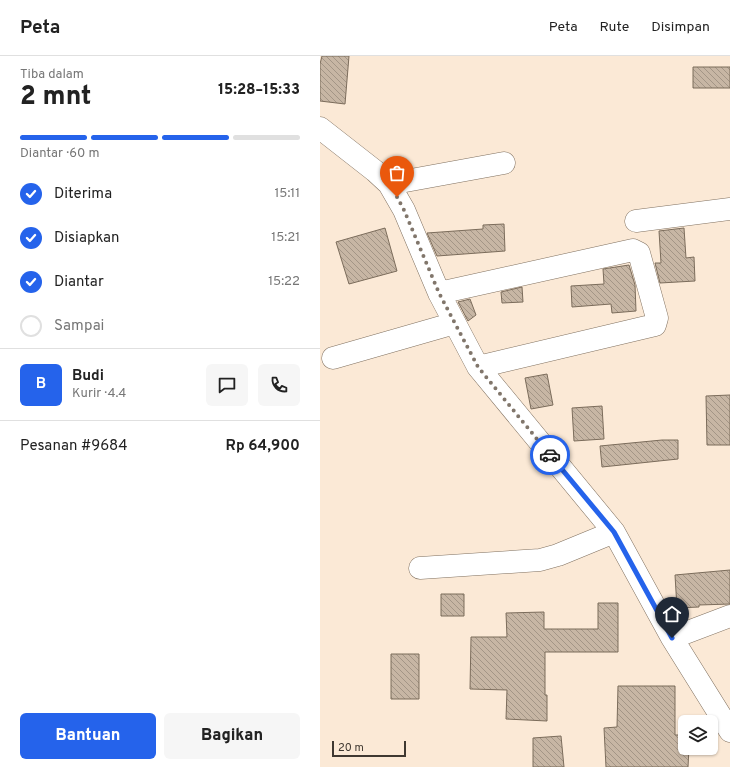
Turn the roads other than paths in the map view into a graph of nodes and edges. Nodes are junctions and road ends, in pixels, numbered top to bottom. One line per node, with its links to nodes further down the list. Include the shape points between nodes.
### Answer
1 (320, 128): 3 (street)
2 (504, 163): 3 (street)
3 (389, 184): 6 (street, via 404,210)
4 (730, 209): 5 (street)
5 (636, 221)
6 (439, 293): 7 (street); 9 (street, via 633,250 639,253 657,318 655,325)
7 (455, 323): 8 (street); 9 (street)
8 (333, 358)
9 (478, 367): 10 (street)
10 (614, 532): 11 (street, via 540,560); 13 (street)
11 (420, 568)
12 (730, 616): 13 (street)
13 (672, 638): 14 (street)
14 (730, 731)

